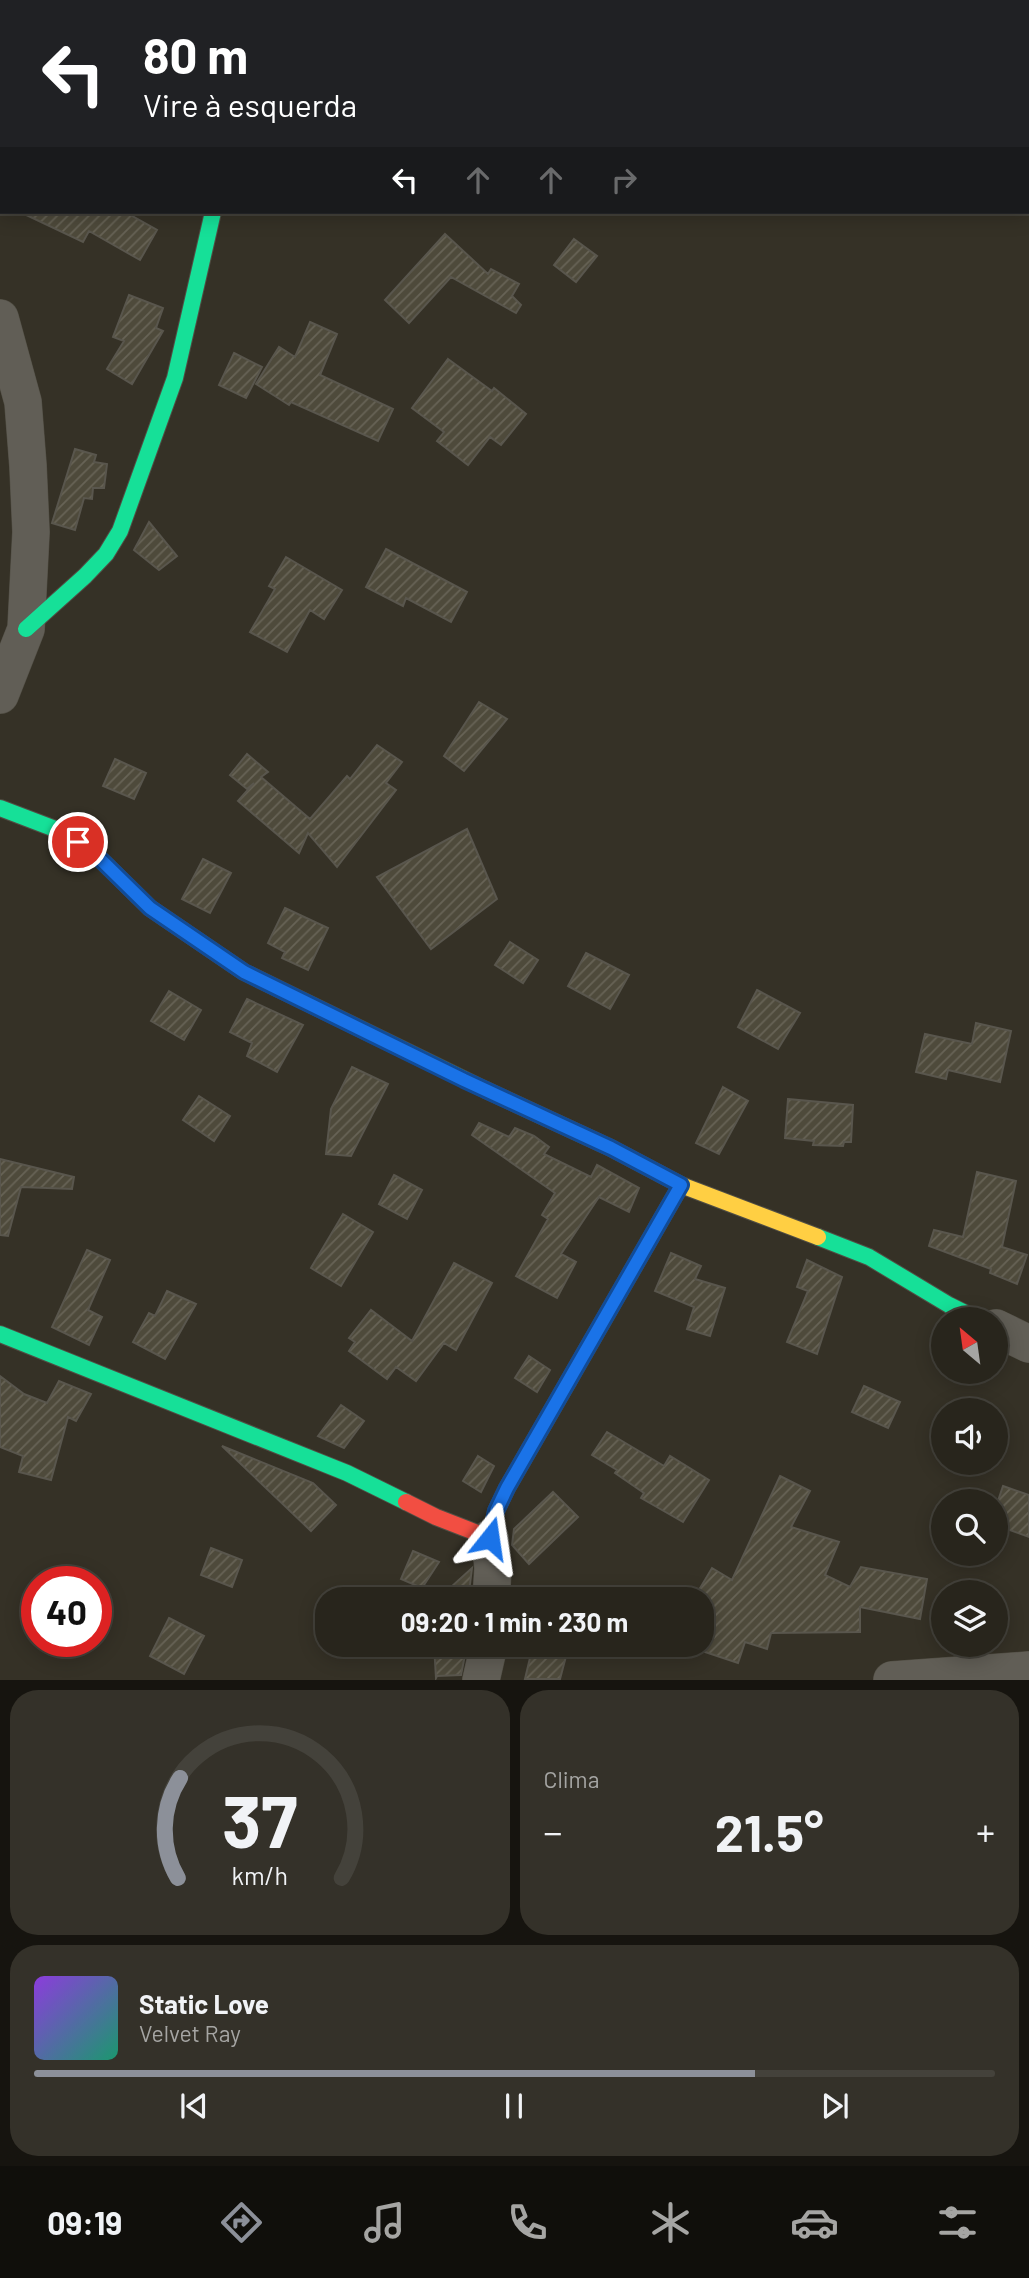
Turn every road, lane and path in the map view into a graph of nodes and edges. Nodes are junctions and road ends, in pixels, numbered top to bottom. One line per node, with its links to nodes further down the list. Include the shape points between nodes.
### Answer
1 (213, 214): 3 (street, via 174,378 120,531 85,576)
2 (0, 318): 3 (street, via 23,402 31,531)
3 (26, 629): 4 (street)
4 (0, 695)
5 (0, 808): 6 (street, via 63,832 93,852 150,908 244,972)
6 (681, 1185): 7 (street, via 869,1257); 11 (street, via 507,1488)
7 (951, 1307)
8 (0, 1334): 11 (street, via 347,1473)
9 (1008, 1334): 10 (street)
10 (1029, 1344)
11 (490, 1538): 12 (street)
12 (492, 1587)
13 (486, 1657): 15 (street)
14 (1029, 1670): 16 (street)
15 (481, 1679)
16 (892, 1679)

